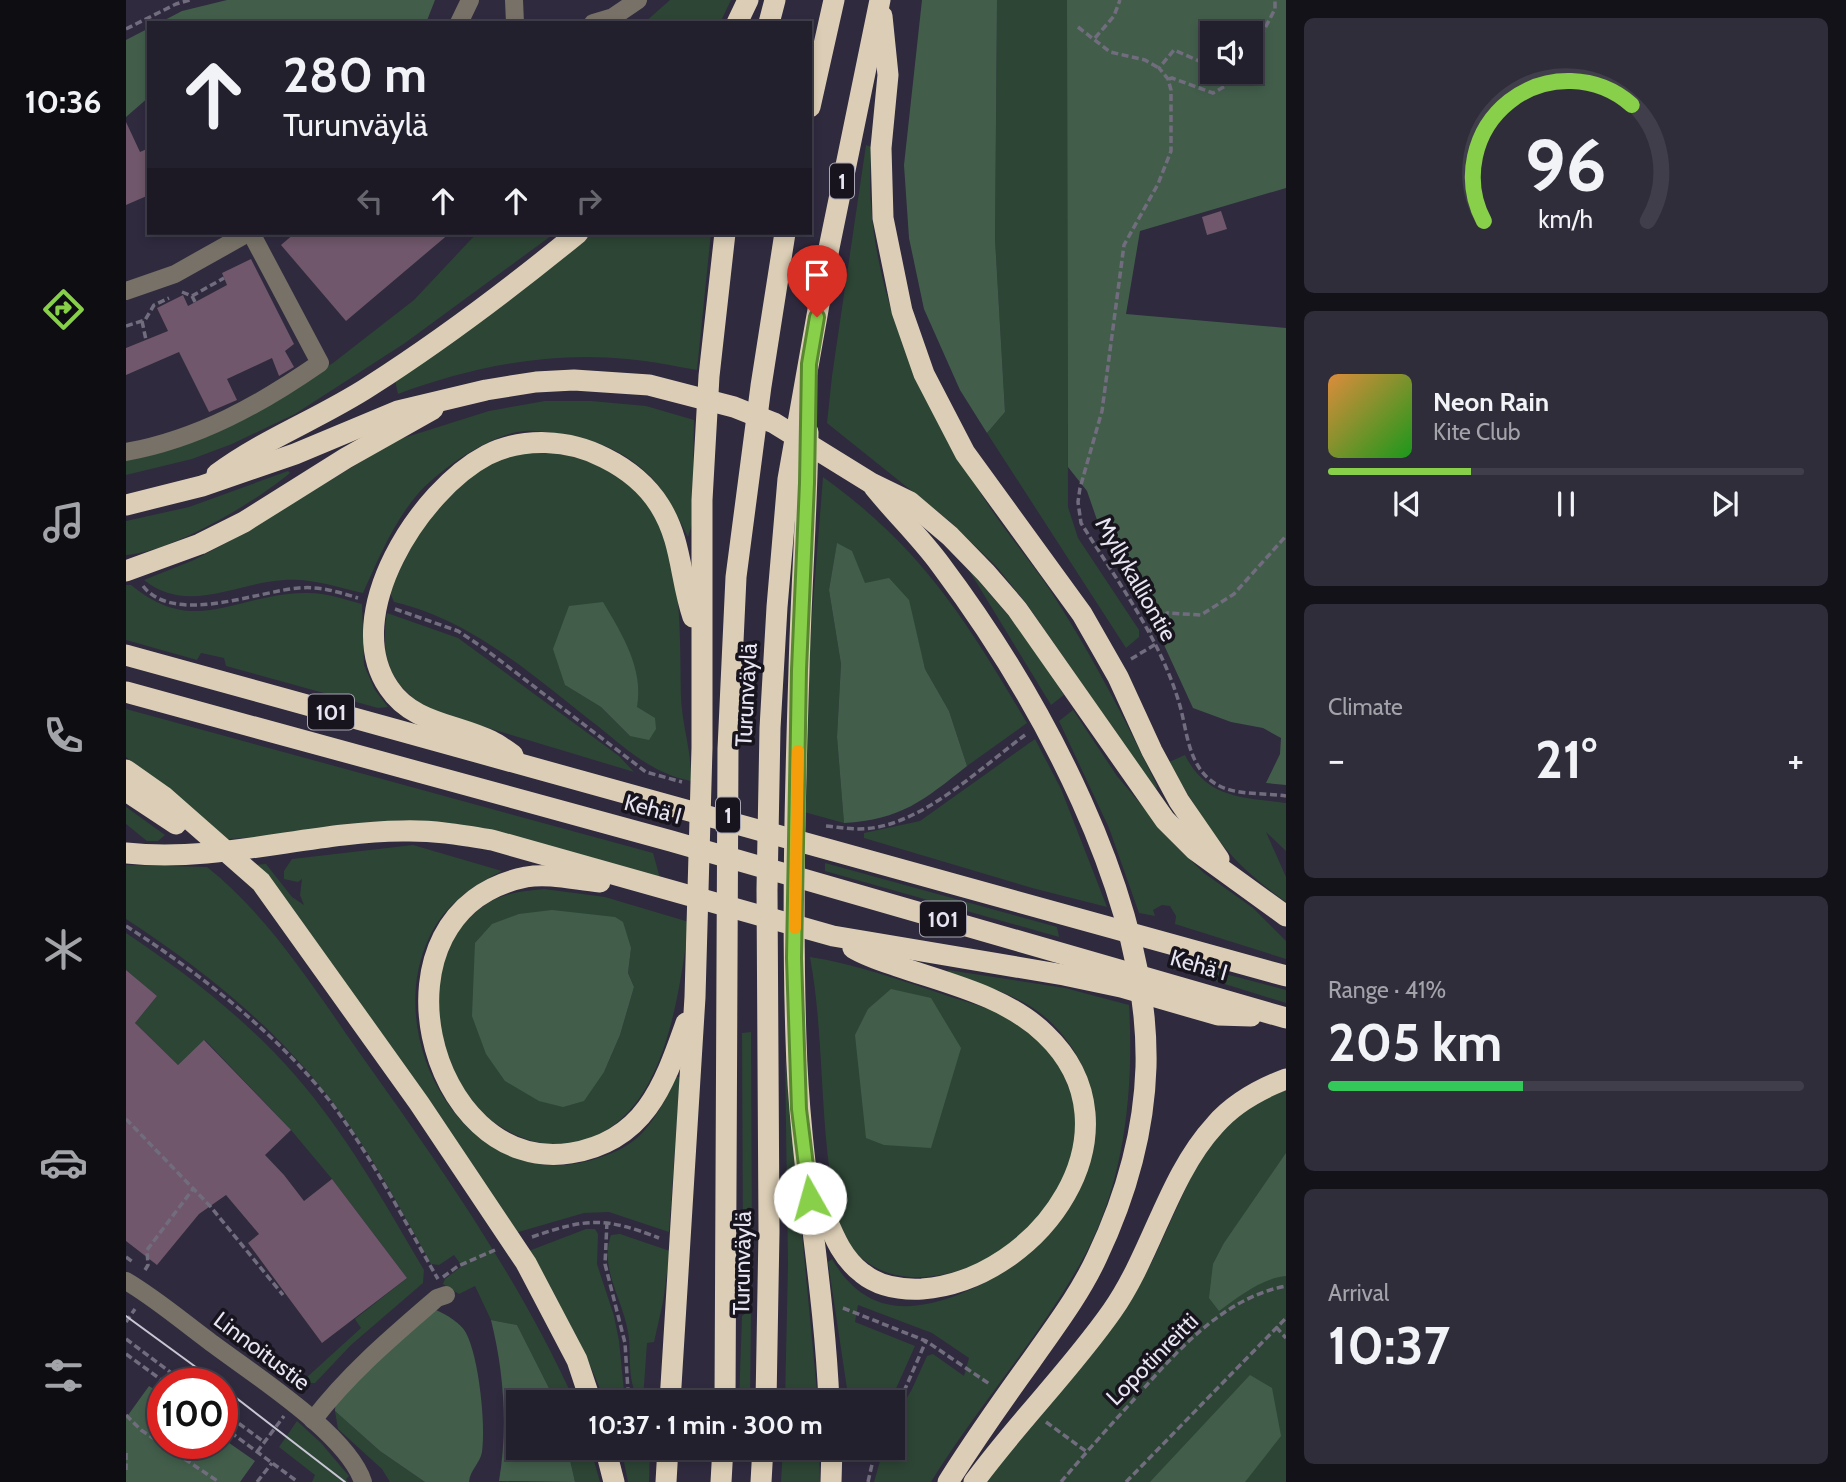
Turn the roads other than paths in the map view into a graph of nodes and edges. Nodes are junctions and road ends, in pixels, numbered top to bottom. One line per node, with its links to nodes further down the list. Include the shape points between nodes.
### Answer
1 (470, 0): 8 (street)
2 (514, 0): 9 (street)
3 (638, 0): 10 (street)
4 (748, 0): 11 (highway)
5 (775, 0): 12 (highway)
6 (834, 0): 13 (highway)
7 (880, 0): 20 (highway, Turunväylä / 1); 35 (highway, via 888,75 881,148 883,218 902,312 923,374 965,453 1082,614 1179,801)
8 (460, 21)
9 (515, 21)
10 (600, 21)
11 (738, 21)
12 (770, 21)
13 (812, 98)
14 (246, 235): 19 (street, via 175,274)
15 (251, 235): 22 (street, via 320,363 224,421)
16 (575, 235): 24 (highway, via 481,309 370,386 242,455)
17 (724, 235): 27 (highway, via 702,500)
18 (785, 235): 49 (highway, Turunväylä / 1, via 736,577 728,749)
19 (126, 290)
20 (809, 364): 44 (highway, via 794,958 799,1109); 50 (highway, Turunväylä / 1, via 788,478 770,728)
21 (450, 398): 23 (highway, via 536,382 649,385 775,423); 24 (highway, via 398,411); 26 (highway, via 244,522)
22 (126, 452)
23 (871, 482): 35 (highway, via 909,502 986,573 1045,648 1165,820); 65 (highway, via 938,560 975,612 1052,741 1116,893 1144,1020 1142,1116 1116,1213 1074,1299)
24 (202, 486): 25 (highway)
25 (126, 505)
26 (133, 576)
27 (702, 643): 30 (highway, via 675,534 641,482 618,465 593,452 540,442 489,454 462,470 413,523 397,551 375,626 376,658 382,676 402,703 439,723 490,740); 40 (highway)
28 (126, 655): 30 (highway, Kehä I / 101)
29 (126, 692): 41 (highway, Kehä I / 101, via 1060,952)
30 (536, 769): 39 (highway, Kehä I / 101, via 675,805 825,836 1055,911)
31 (126, 770): 38 (highway, via 261,882)
32 (126, 791): 38 (highway, via 228,868)
33 (134, 853): 34 (highway, via 201,855 365,833 437,832 492,840)
34 (629, 880): 37 (highway); 40 (highway, via 529,877 499,884 458,914 443,932 428,985 428,1014 444,1074 469,1113 505,1143 530,1153 556,1156 586,1151 610,1143 643,1115 668,1074)
35 (1237, 882): 36 (highway)
36 (1286, 916)
37 (829, 935): 41 (highway); 44 (highway, via 860,953 987,998 1029,1021 1072,1070 1086,1129 1078,1169 1044,1225 992,1268 935,1288 894,1287 862,1274 839,1249)
38 (325, 974): 47 (highway, via 526,1262 577,1360)
39 (1286, 976)
40 (695, 998): 48 (highway)
41 (1216, 1006): 42 (highway)
42 (1285, 1018)
43 (1286, 1079): 66 (highway, via 1252,1096 1215,1124 1193,1154 1131,1283)
44 (807, 1176): 51 (highway)
45 (126, 1281): 52 (street, Linnoitustie)
46 (442, 1287): 52 (street, via 437,1298 369,1357)
47 (587, 1390)
48 (671, 1390)
49 (725, 1390)
50 (766, 1390)
51 (829, 1390)
52 (313, 1420): 58 (street, Linnoitustie)
53 (608, 1460): 60 (highway)
54 (667, 1460): 61 (highway)
55 (722, 1460): 62 (highway)
56 (762, 1460): 63 (highway)
57 (832, 1460): 64 (highway)
58 (361, 1476): 59 (street, Linnoitustie)
59 (377, 1482)
60 (614, 1482)
61 (666, 1482)
62 (721, 1482)
63 (761, 1482)
64 (831, 1482)
65 (948, 1482)
66 (975, 1482)

